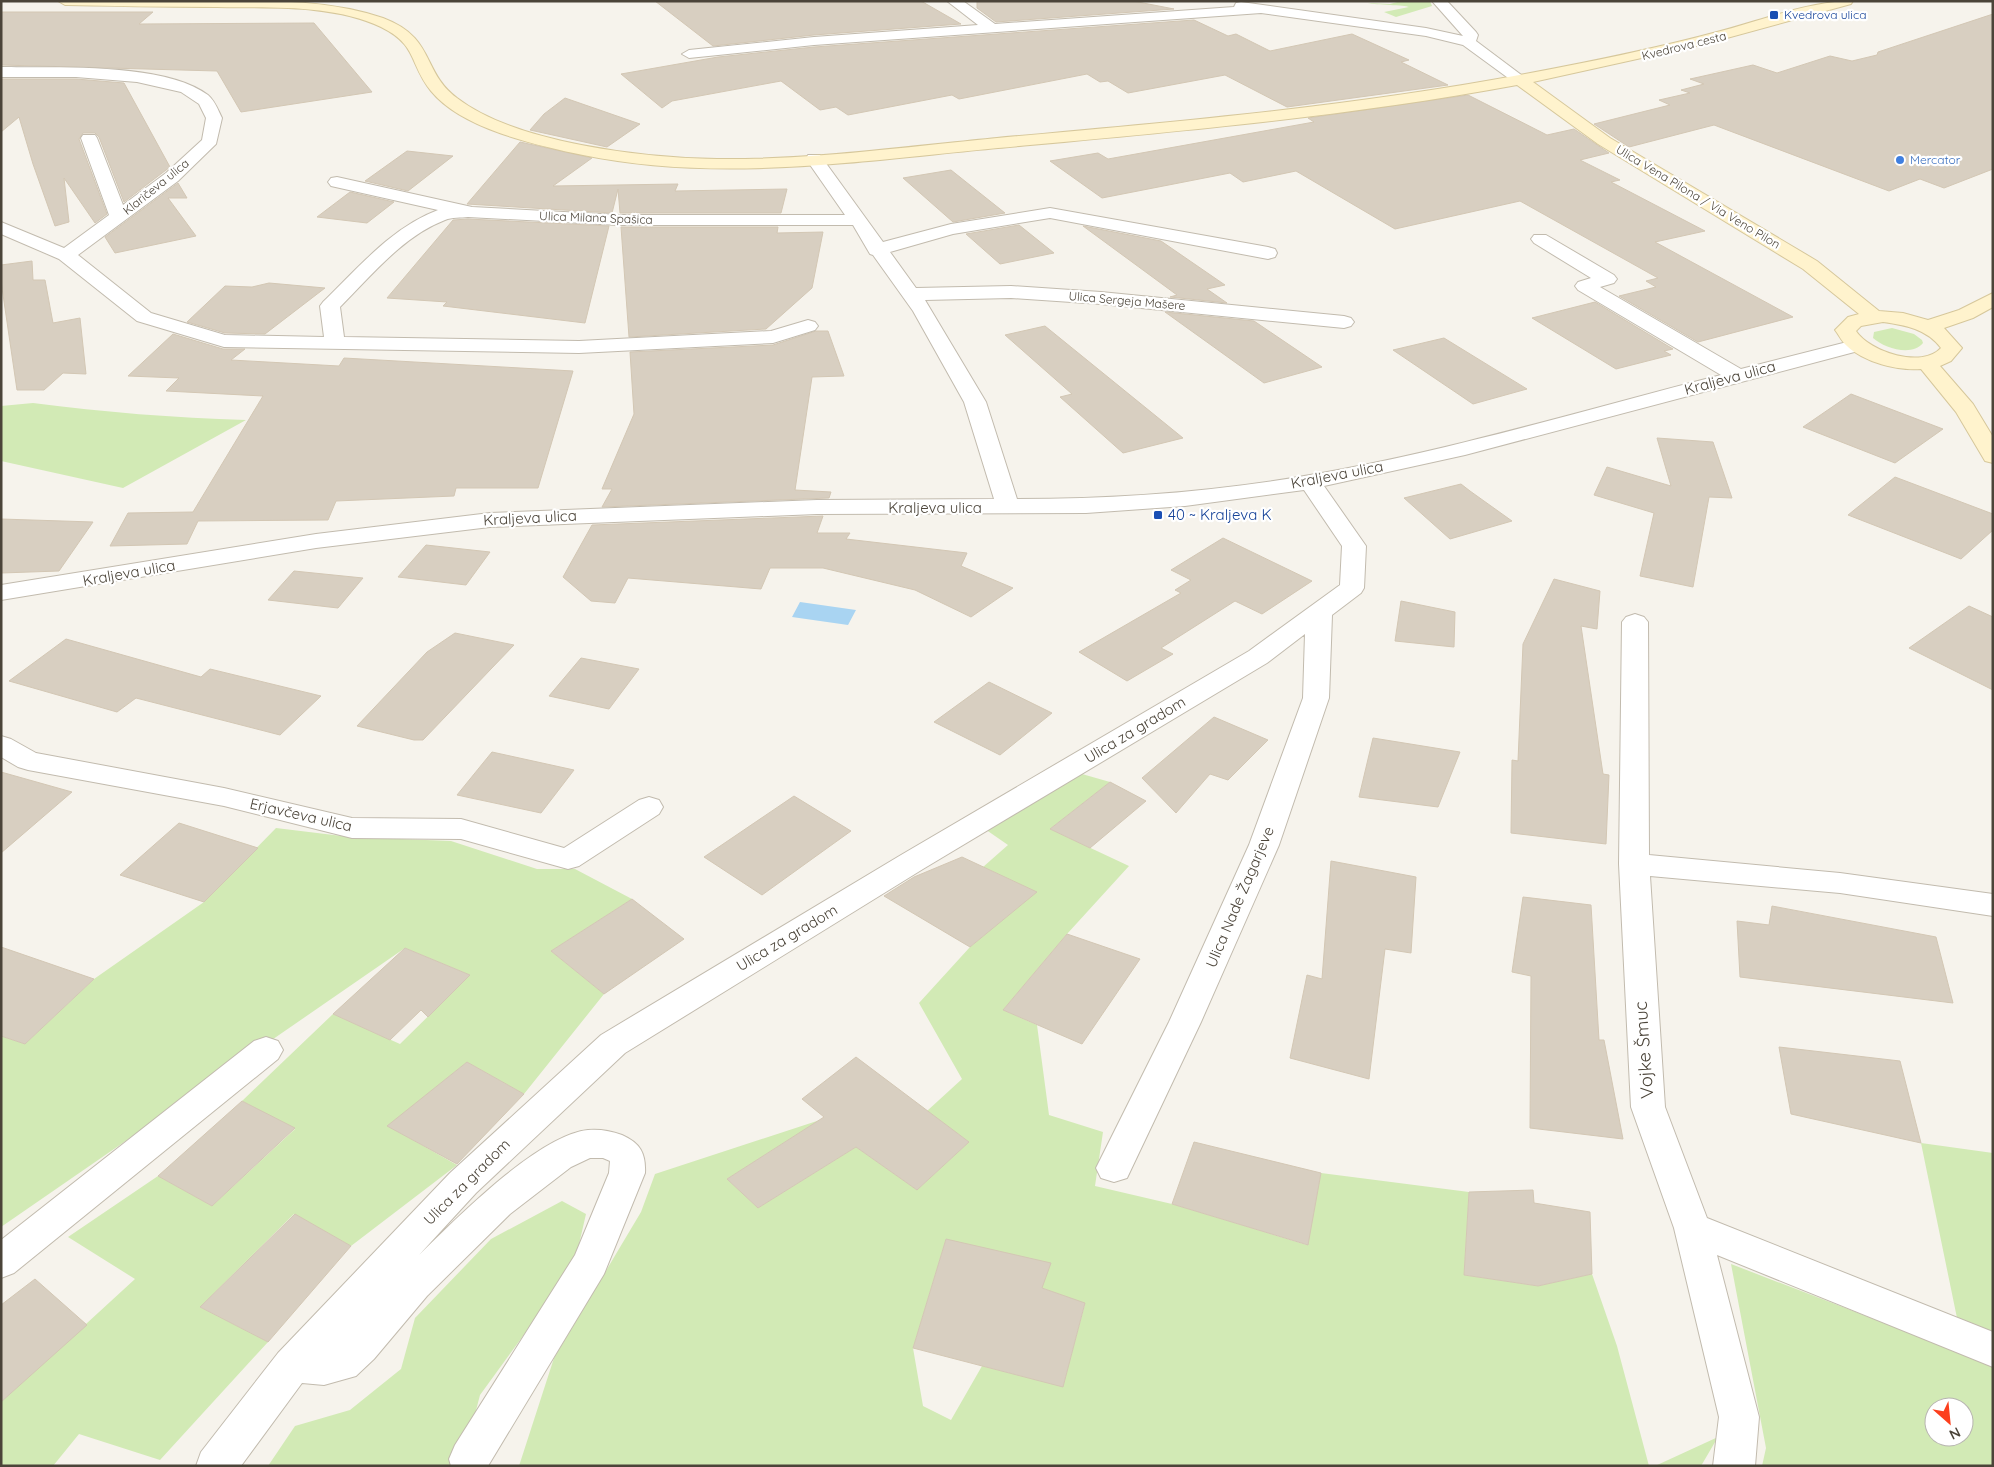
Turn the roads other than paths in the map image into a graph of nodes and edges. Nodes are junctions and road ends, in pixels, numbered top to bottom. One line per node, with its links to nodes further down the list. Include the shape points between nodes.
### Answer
1 (65, 1): 13 (street, Kvedrova cesta, via 317,7 371,18 407,35 436,87 451,102 505,128 626,157 738,164)
2 (954, 1): 7 (street)
3 (1210, 1): 6 (street)
4 (1439, 1): 8 (street, via 1471,35)
5 (1846, 1): 11 (street, Kvedrova cesta, via 1638,57)
6 (1260, 9): 7 (street); 8 (street, via 1426,32)
7 (992, 28): 9 (street)
8 (1468, 42): 11 (street)
9 (689, 54)
10 (1, 72): 16 (street, Klaričeva ulica, via 130,76 180,86 203,99 214,118 210,141 172,177)
11 (1520, 80): 13 (street, Kvedrova cesta, via 1273,117); 25 (street, Ulica Vena Pilona / Via Veno Pilon, via 1604,141 1810,265)
12 (88, 138): 16 (street)
13 (814, 159): 17 (street)
14 (337, 182): 15 (street, Ulica Milana Spašica)
15 (472, 212): 17 (street, Ulica Milana Spašica, via 619,220); 29 (street, via 442,214 410,232 382,255 330,306)
16 (119, 218): 22 (street, Klaričeva ulica)
17 (858, 220): 20 (street)
18 (1, 227): 22 (street)
19 (1540, 239): 32 (street, via 1607,279 1585,286)
20 (877, 250): 21 (street, via 951,229 1050,213); 23 (street)
21 (1268, 253)
22 (66, 255): 29 (street, via 144,316 224,341)
23 (910, 294): 26 (street, Ulica Sergeja Mašere, via 1011,292); 35 (street, via 975,402)
24 (1993, 299): 28 (street, via 1966,314)
25 (1875, 317): 28 (street, via 1915,321); 30 (street, via 1855,321 1845,330)
26 (1344, 322)
27 (808, 326): 29 (street, via 774,337 579,347)
28 (1929, 326): 31 (street, via 1945,337 1952,348 1949,354 1938,360)
29 (334, 343)
30 (1855, 346): 31 (street, via 1885,359); 32 (street, Kraljeva ulica)
31 (1926, 362): 33 (street, via 1965,409)
32 (1738, 376): 34 (street, Kraljeva ulica, via 1457,450)
33 (1993, 456)
34 (1310, 482): 35 (street, Kraljeva ulica, via 1185,499 1086,506); 37 (street, Ulica za gradom, via 1354,546 1352,588)
35 (1008, 507): 36 (street, Kraljeva ulica, via 817,508 490,520 316,541)
36 (1, 593)
37 (1319, 612): 44 (street, Ulica Nade Žagarjeve, via 1316,698 1264,845 1185,1022); 48 (street, Ulica za gradom, via 1258,657 912,862 614,1044 463,1183)
38 (1635, 622): 41 (street, Vojke Šmuc)
39 (1, 745): 40 (street, Erjavčeva ulica, via 28,761 224,797 352,828 460,829 568,859)
40 (649, 807)
41 (1634, 864): 42 (street, via 1840,883); 45 (street, Vojke Šmuc, via 1648,1107)
42 (1993, 905)
43 (266, 1050): 46 (street)
44 (1114, 1168)
45 (1692, 1228): 47 (street); 51 (street, Vojke Šmuc, via 1739,1417)
46 (1, 1262)
47 (1993, 1350)
48 (292, 1365): 49 (street, via 324,1367 342,1364 414,1284 497,1203 558,1157 587,1144 606,1144 623,1151 628,1160 627,1174 591,1263); 50 (street, Ulica za gradom)
49 (469, 1459)
50 (216, 1466)
51 (1734, 1466)

